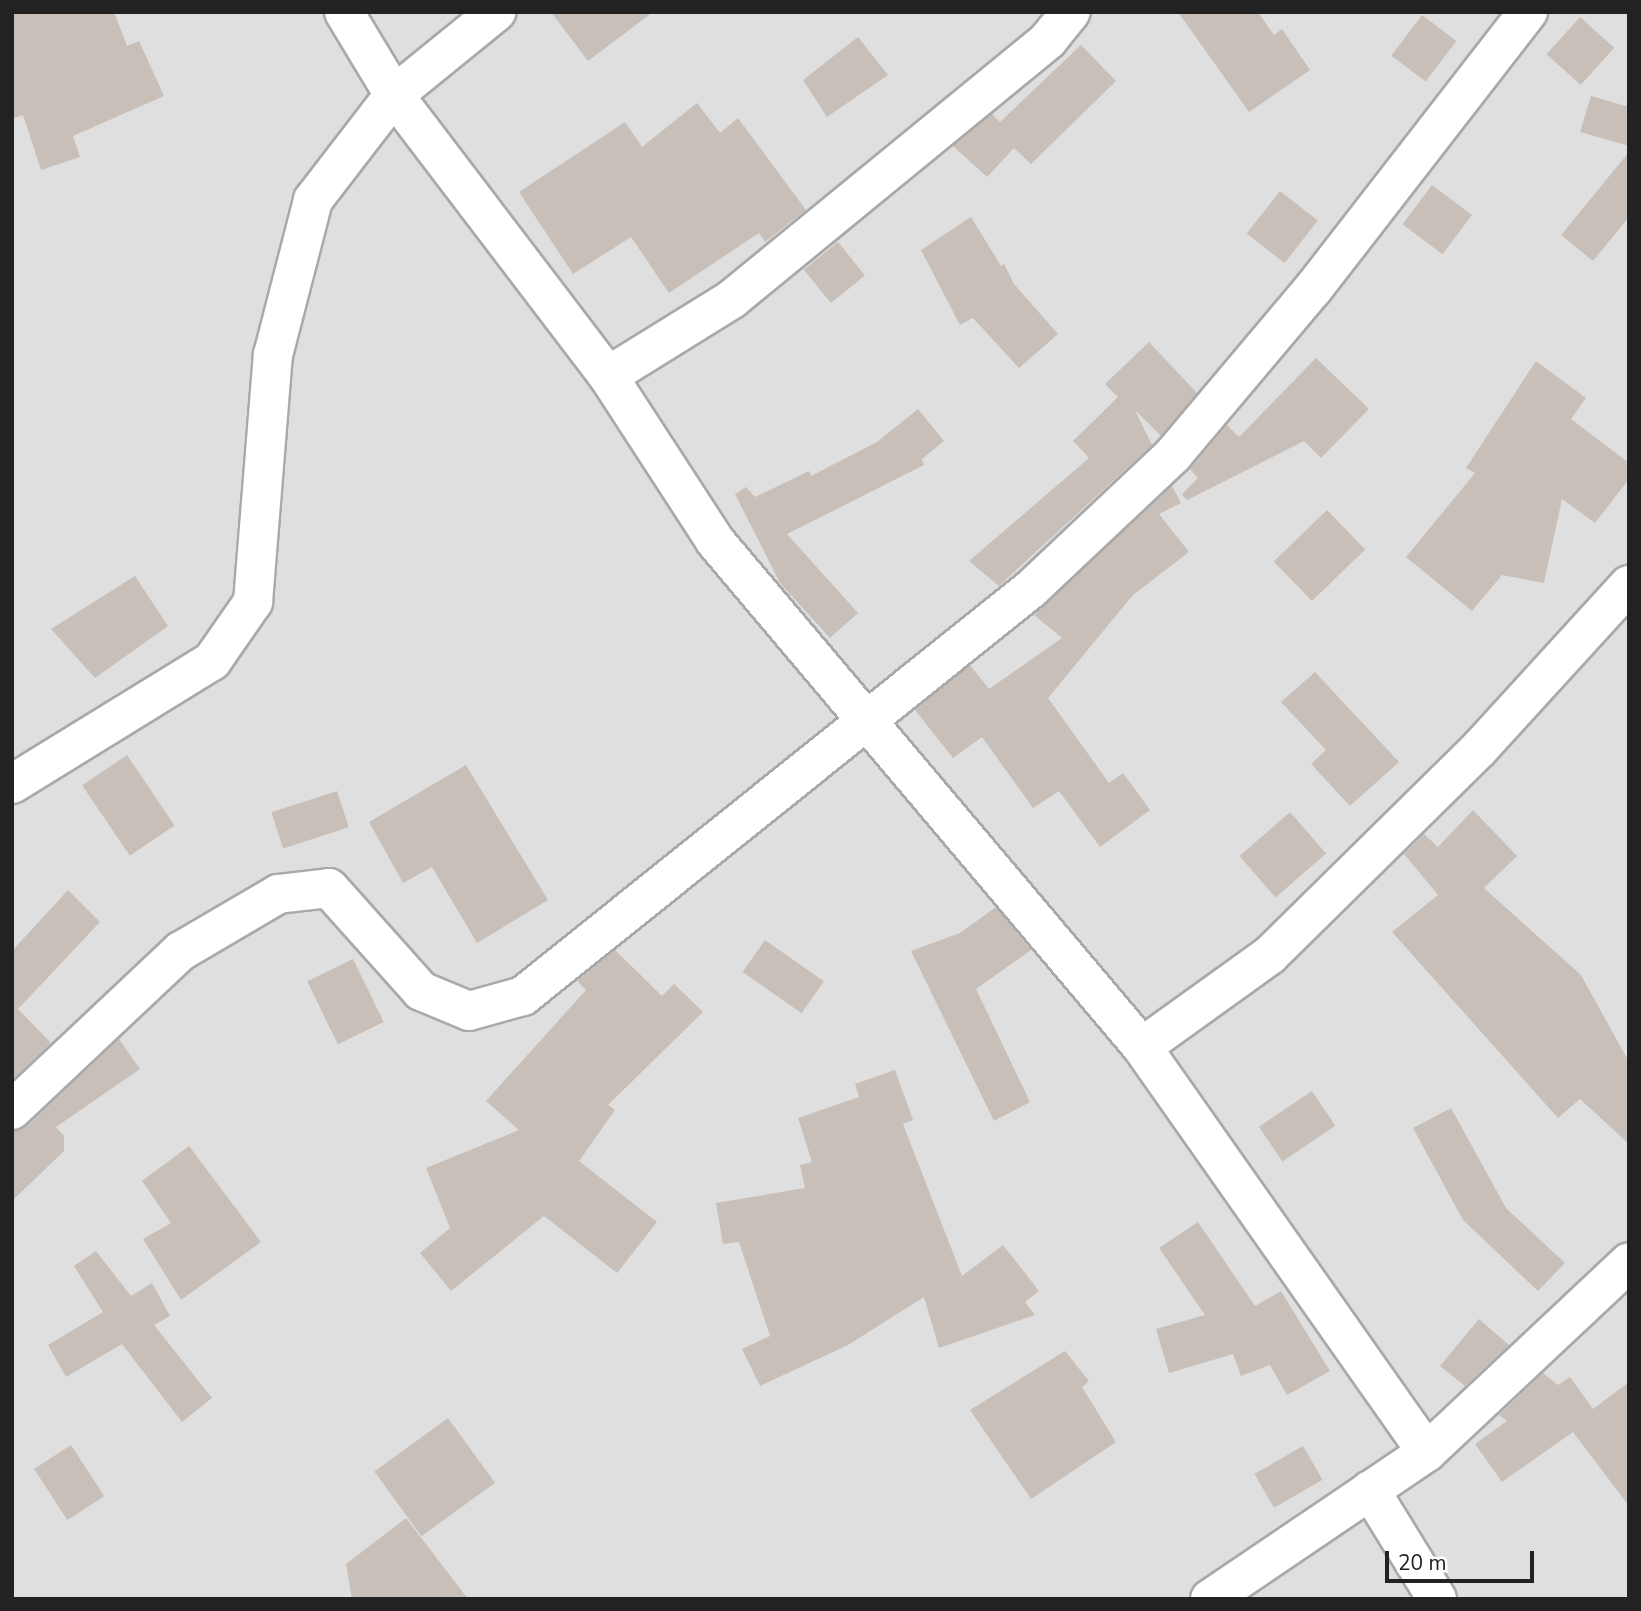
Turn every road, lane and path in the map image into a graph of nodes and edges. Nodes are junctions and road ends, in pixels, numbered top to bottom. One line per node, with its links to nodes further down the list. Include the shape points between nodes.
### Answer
1 (344, 12): 5 (street)
2 (496, 12): 5 (street)
3 (1071, 12): 6 (street, via 1048,40 732,299)
4 (1528, 12): 8 (street, via 1313,289 1173,455 1032,587)
5 (394, 95): 6 (street); 9 (street, via 313,200 273,355 253,602 212,661)
6 (608, 376): 8 (street, via 715,541)
7 (1629, 585): 10 (street, via 1479,749 1270,954)
8 (867, 716): 10 (street); 11 (street, via 523,996 469,1011 421,991 329,888 278,894 181,951)
9 (12, 784)
10 (1142, 1047): 13 (street)
11 (12, 1110)
12 (1629, 1262): 13 (street)
13 (1427, 1452): 14 (street)
14 (1370, 1490): 15 (street); 16 (street)
15 (1210, 1599)
16 (1437, 1599)

